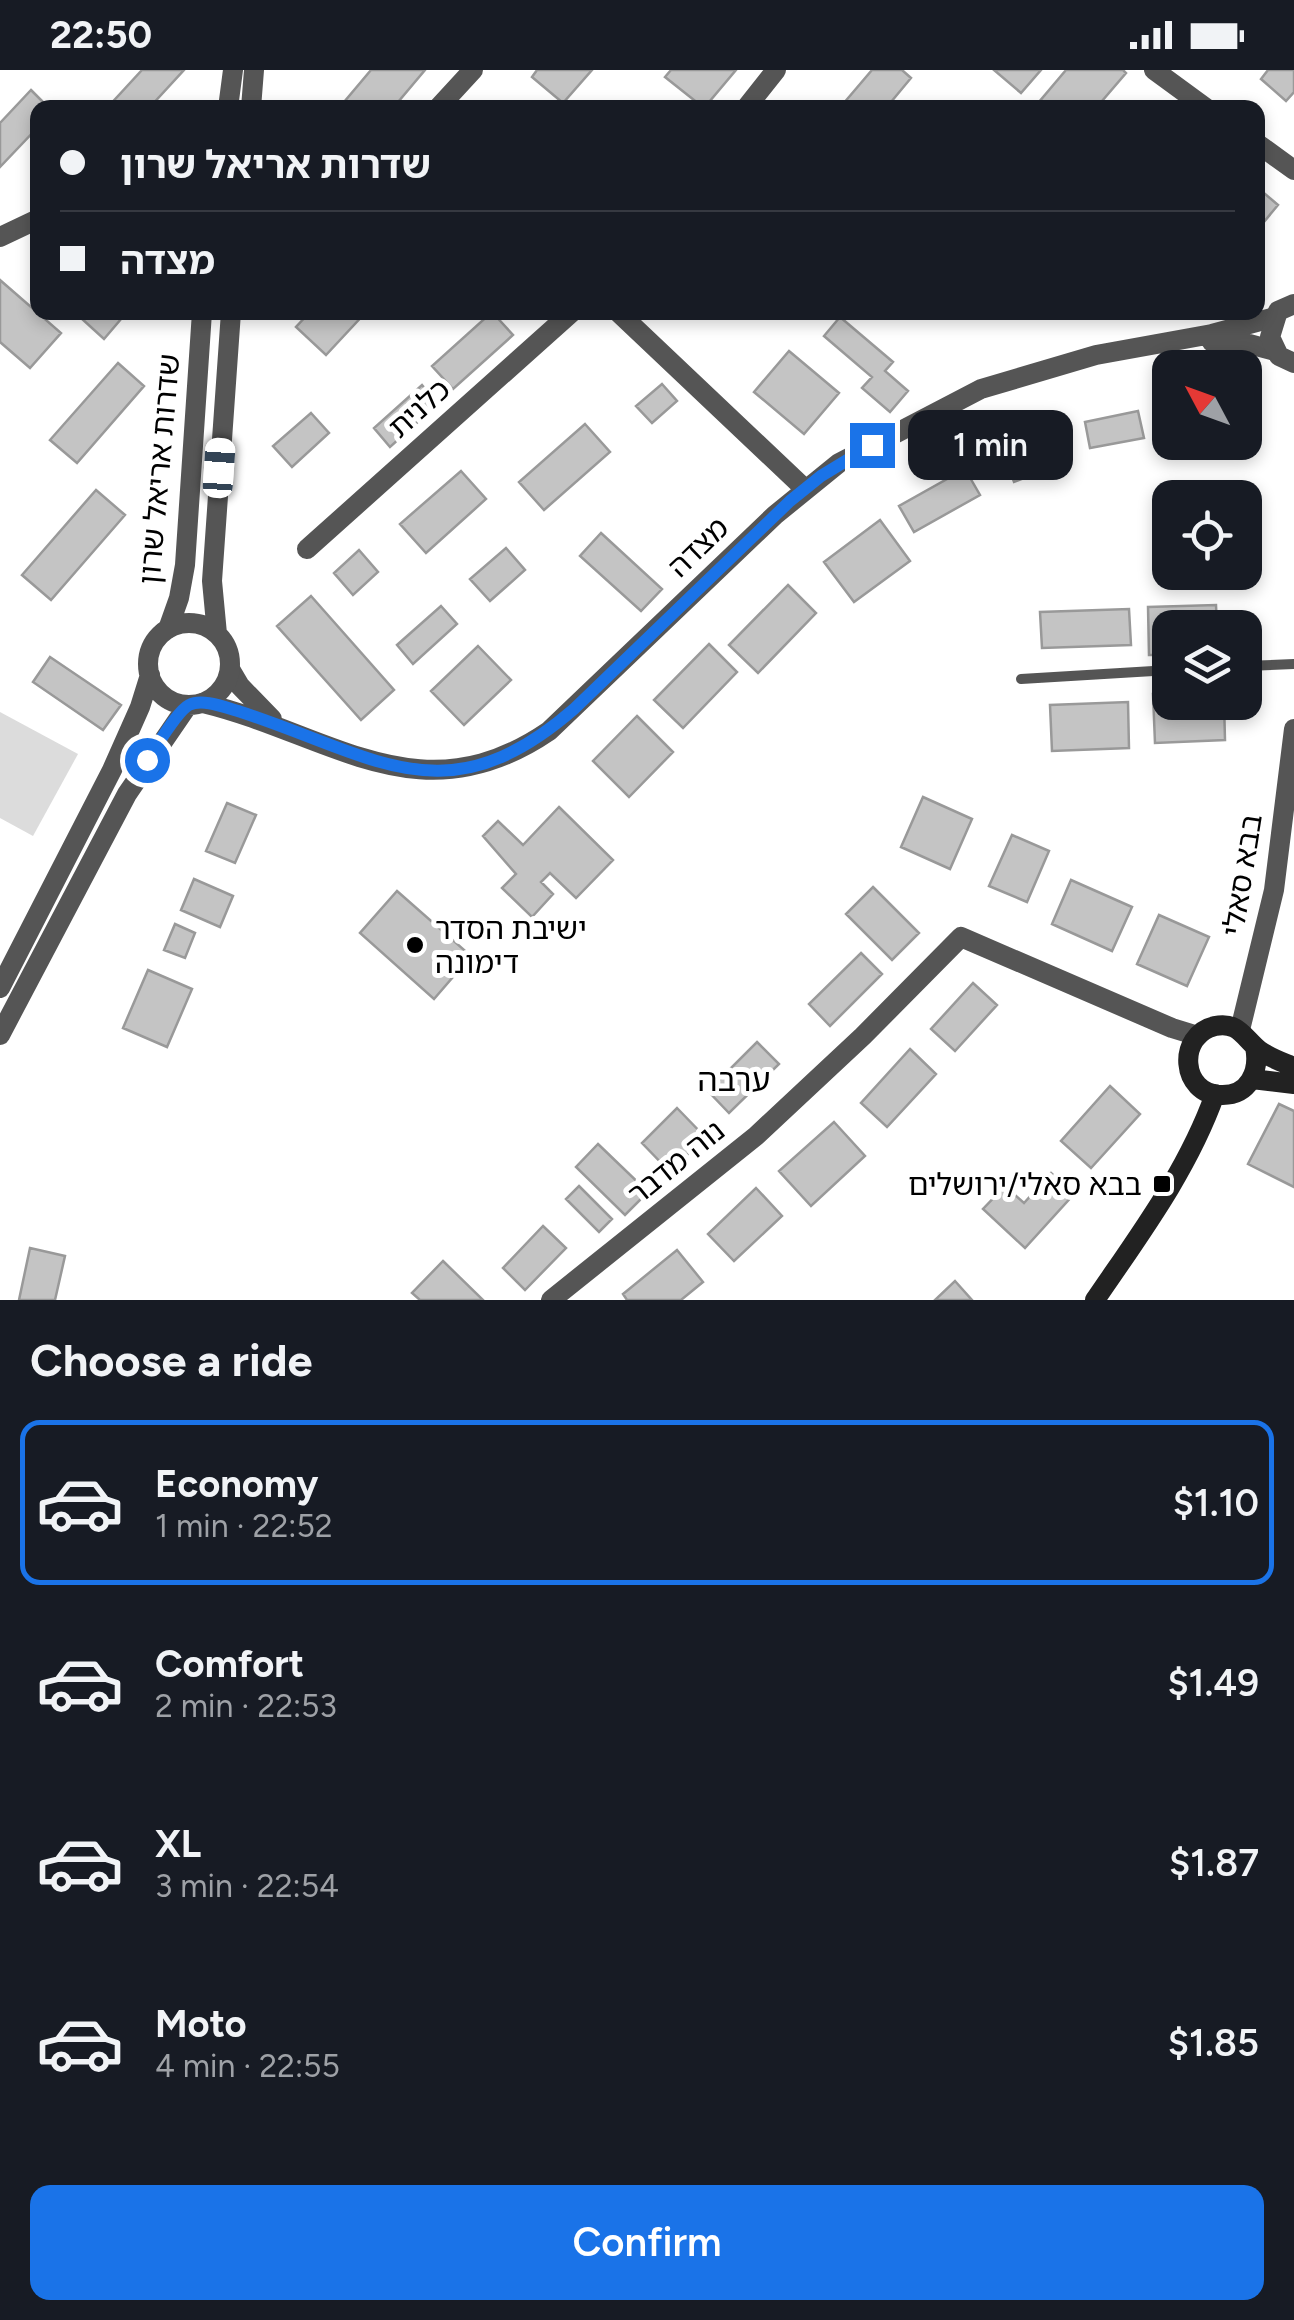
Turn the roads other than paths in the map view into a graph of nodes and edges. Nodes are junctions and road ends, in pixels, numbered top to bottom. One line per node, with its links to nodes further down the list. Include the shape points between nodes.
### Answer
1 (233, 70): 6 (street)
2 (254, 70): 7 (street)
3 (473, 70): 8 (street)
4 (776, 70): 9 (street)
5 (1154, 70): 10 (street)
6 (229, 100)
7 (252, 100)
8 (445, 100)
9 (752, 100)
10 (1195, 100)
11 (1265, 149): 12 (street)
12 (1294, 170)
13 (30, 223): 14 (street)
14 (0, 237)
15 (1294, 304): 16 (street, מצדה)
16 (1274, 317): 22 (street, מצדה); 24 (street, via 1270,337)
17 (201, 320): 27 (street, שדרות אריאל שרון, via 185,565)
18 (230, 320): 28 (street, שדרות אריאל שרון, via 213,551)
19 (563, 320): 26 (street, כלנית)
20 (626, 320): 25 (street)
21 (1264, 320): 23 (street, מצדה)
22 (1265, 320)
23 (1165, 343): 24 (street, מצדה, via 1262,346); 25 (street, מצדה, via 1061,364 970,393)
24 (1288, 361)
25 (805, 489): 37 (street, מצדה, via 574,709 508,756 460,770 420,771 376,763)
26 (307, 549)
27 (168, 628): 28 (street, via 199,624); 33 (street, via 152,646)
28 (217, 634): 31 (street)
29 (1294, 664): 30 (lane)
30 (1262, 665)
31 (230, 669): 35 (street, via 221,690); 37 (street, מצדה, via 254,702)
32 (1152, 671): 34 (lane)
33 (150, 676): 35 (street, via 166,698); 38 (street, via 112,770)
34 (1021, 678)
35 (196, 704): 37 (street, מצדה); 40 (street, via 147,760)
36 (1294, 729): 39 (street, בבא סאלי, via 1274,890)
37 (290, 730)
38 (0, 988)
39 (1240, 1030): 41 (main road, via 1218,1025); 42 (main road)
40 (0, 1035)
41 (1198, 1036): 46 (main road, via 1188,1052 1189,1072); 47 (street, נוה מדבר, via 960,937 756,1136)
42 (1255, 1046): 43 (main road); 44 (main road)
43 (1294, 1067)
44 (1252, 1079): 45 (main road); 46 (main road, via 1234,1094)
45 (1294, 1084)
46 (1215, 1094): 48 (main road, via 1171,1186)
47 (551, 1300)
48 (1095, 1300)

